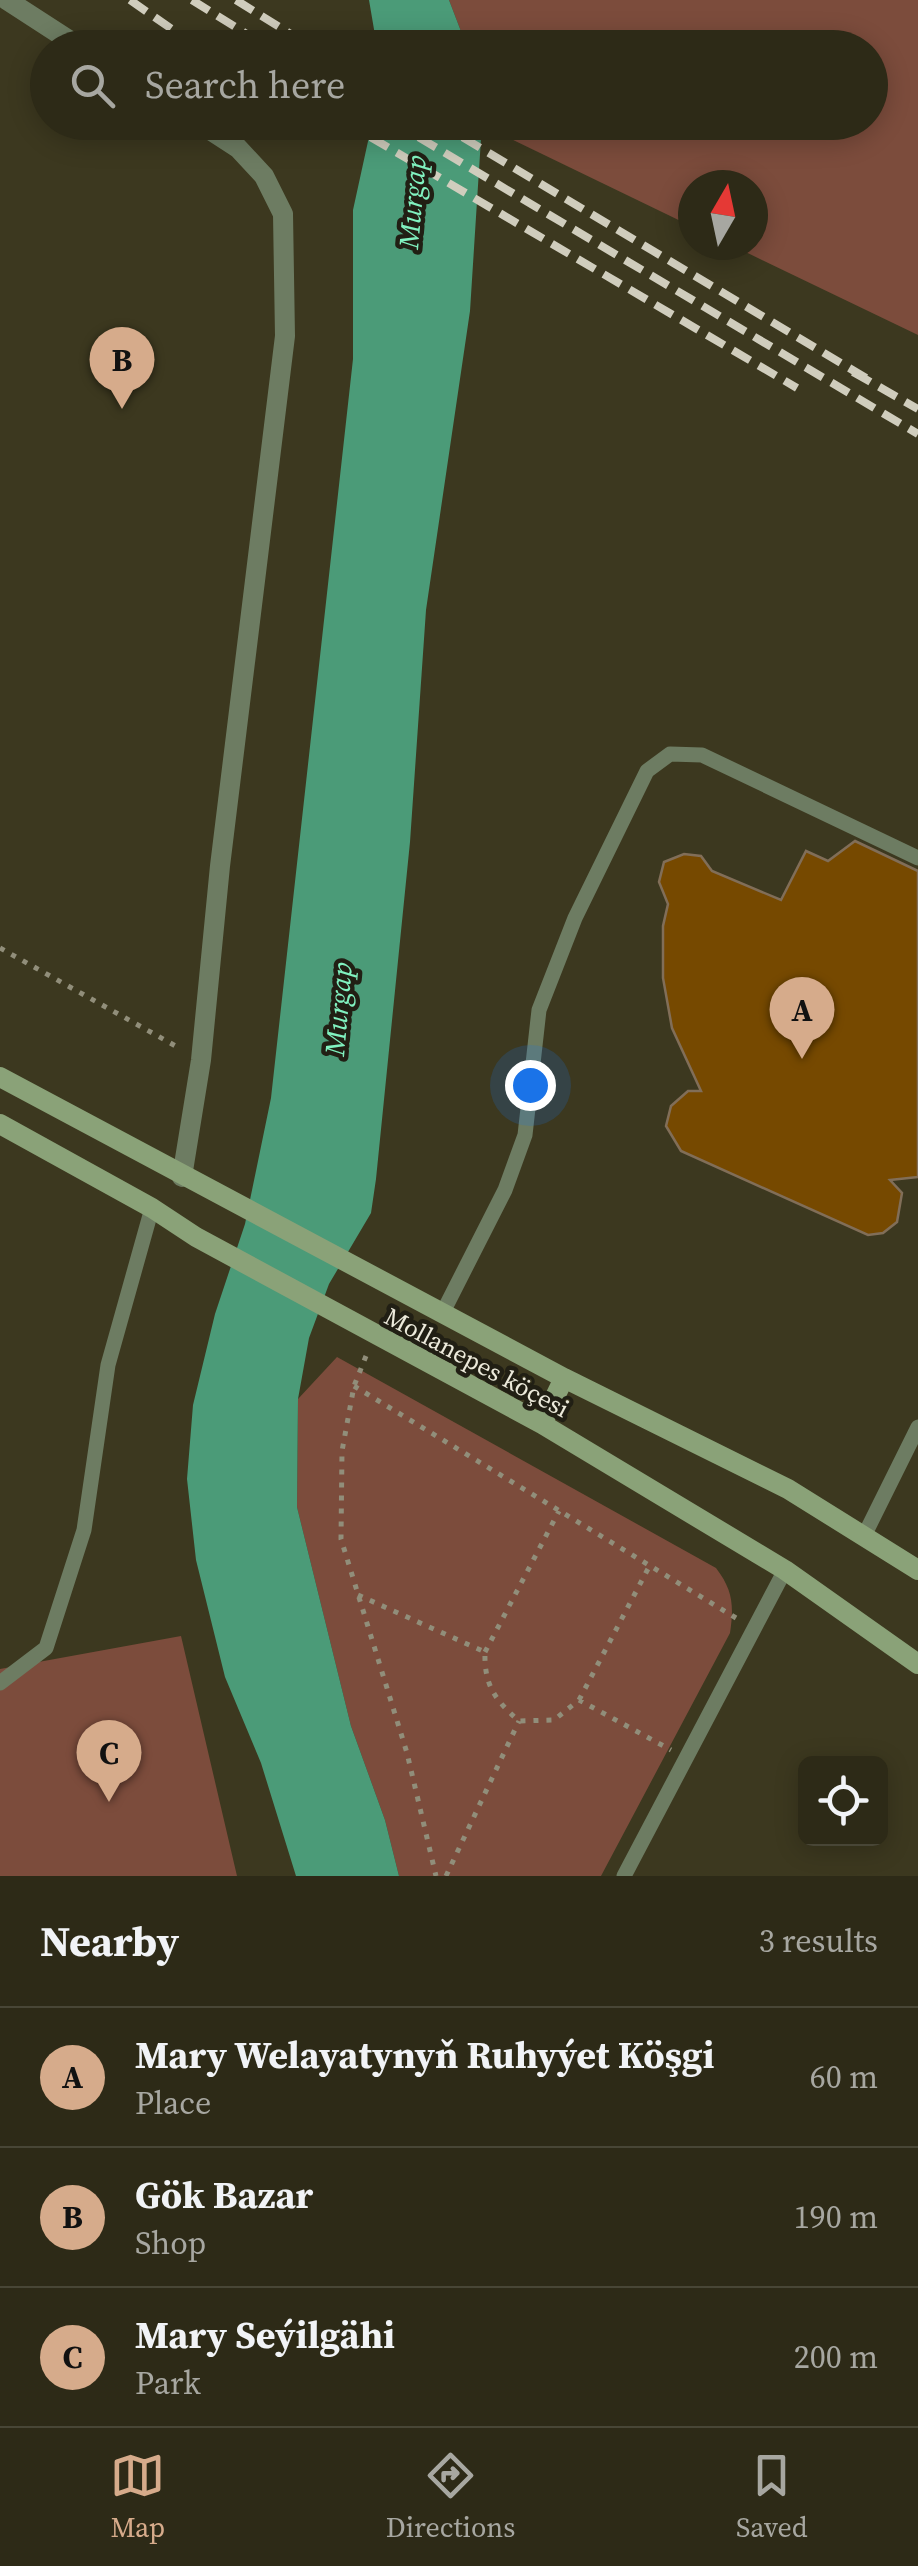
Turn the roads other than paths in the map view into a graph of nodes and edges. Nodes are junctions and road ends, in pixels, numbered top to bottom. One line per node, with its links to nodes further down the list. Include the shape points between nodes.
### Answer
1 (7, 0): 2 (street)
2 (53, 30)
3 (226, 140): 7 (street, via 264,176 283,214 286,336)
4 (918, 858): 9 (lane, via 702,754 670,754 647,771 575,918 539,1010 525,1135)
5 (0, 1077): 7 (street, Mollanepes köçesi)
6 (0, 1124): 8 (street, Mollanepes köçesi)
7 (182, 1177): 9 (street, Mollanepes köçesi)
8 (152, 1208): 11 (street, Mollanepes köçesi); 17 (lane, via 108,1365 84,1530 52,1631 46,1648)
9 (443, 1312): 10 (street, Mollanepes köçesi)
10 (564, 1378): 11 (street); 13 (street, Mollanepes köçesi, via 788,1489)
11 (542, 1424): 14 (street, Mollanepes köçesi)
12 (918, 1427): 13 (lane)
13 (864, 1536): 15 (street, Mollanepes köçesi)
14 (786, 1570): 16 (street, Mollanepes köçesi); 18 (lane)
15 (918, 1570)
16 (918, 1664)
17 (0, 1684)
18 (624, 1876)

